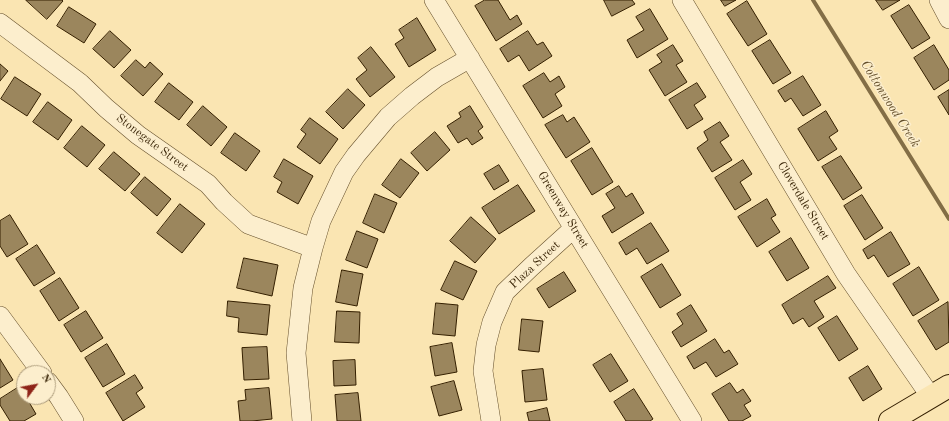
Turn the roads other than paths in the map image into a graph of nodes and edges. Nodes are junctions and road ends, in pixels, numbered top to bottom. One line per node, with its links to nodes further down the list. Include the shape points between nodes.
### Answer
1 (434, 0): 6 (street, Greenway Street)
2 (682, 0): 11 (street, Cloverdale Street, via 846,274)
3 (938, 0): 4 (street)
4 (949, 19)
5 (0, 23): 8 (street, Stonegate Street, via 80,83 138,135 208,184 248,224)
6 (470, 58): 7 (street, Greenway Street); 8 (street, via 437,77 412,96 388,118 356,155 344,172 321,221)
7 (574, 228): 15 (street, Plaza Street, via 505,292 492,322 483,371); 16 (street, Greenway Street)
8 (313, 248): 14 (street, via 303,288 296,353)
9 (0, 316): 10 (street)
10 (36, 365)
11 (940, 391): 17 (main road)
12 (56, 393): 13 (street)
13 (74, 421)
14 (302, 421)
15 (491, 421)
16 (692, 421)
17 (890, 421)

